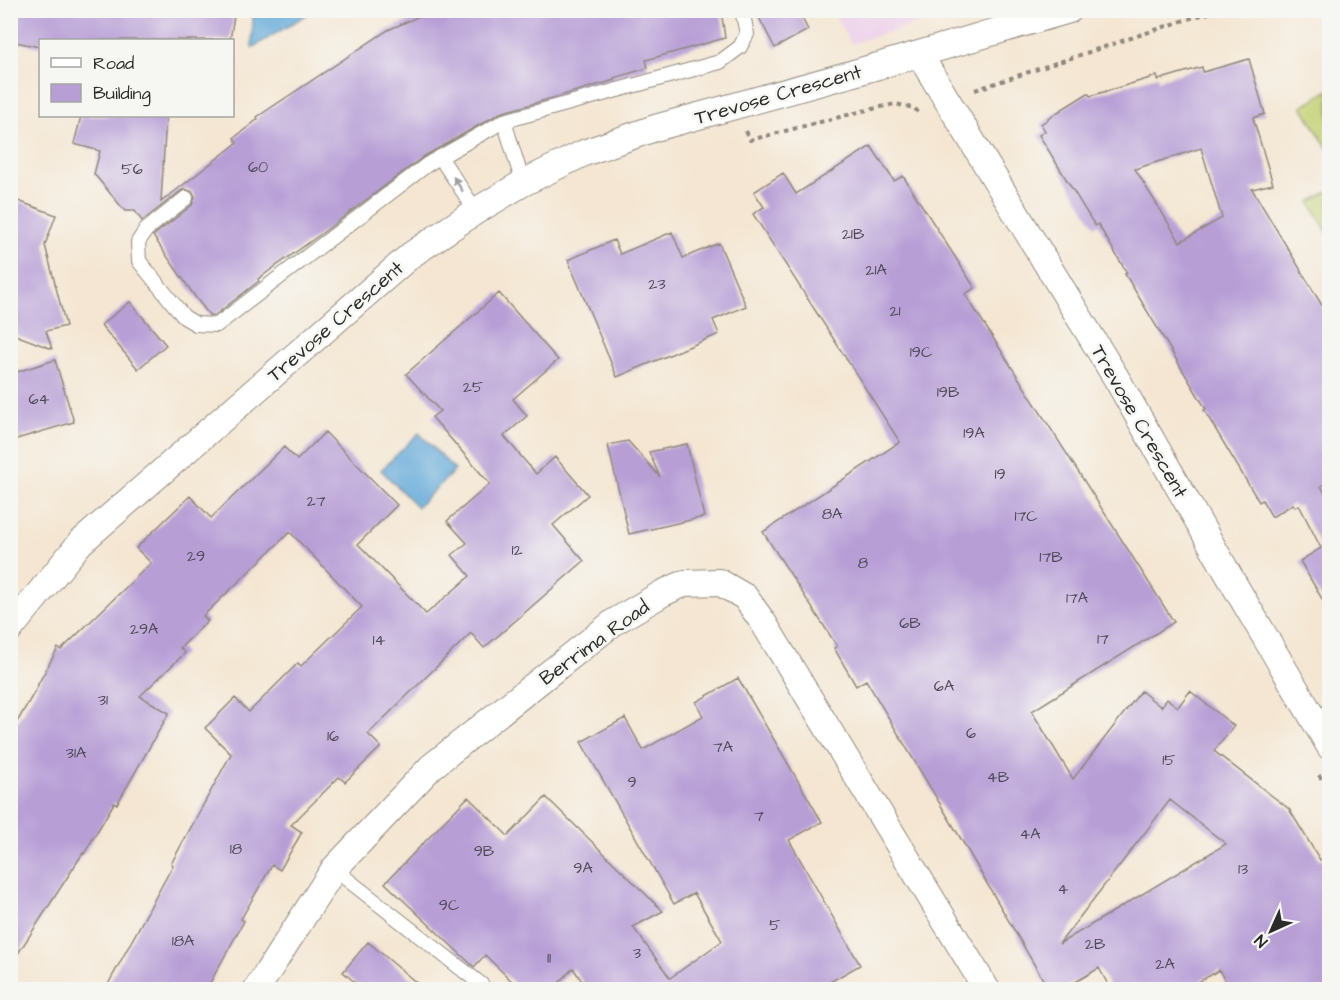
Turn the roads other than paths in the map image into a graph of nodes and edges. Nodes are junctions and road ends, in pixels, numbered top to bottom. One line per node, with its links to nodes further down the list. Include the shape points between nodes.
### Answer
1 (742, 10): 4 (lane, via 747,34 740,47 720,62)
2 (1069, 10): 3 (street)
3 (919, 54): 6 (street, Trevose Crescent, via 655,128 584,153); 10 (street, Trevose Crescent, via 1118,381)
4 (504, 121): 5 (lane); 6 (lane)
5 (440, 157): 7 (lane, via 217,325 196,324 184,317 139,261 138,242 146,230); 8 (lane, one-way to 5)
6 (523, 183): 8 (street, Trevose Crescent)
7 (186, 198)
8 (476, 212): 9 (street, Trevose Crescent, via 411,255 80,543)
9 (10, 629)
10 (1329, 747)
11 (334, 869): 12 (lane); 13 (street, Berrima Road, via 431,767 614,622 685,583 719,582 745,597 763,622); 14 (street, Berrima Road)
12 (482, 985)
13 (982, 988)
14 (256, 990)

